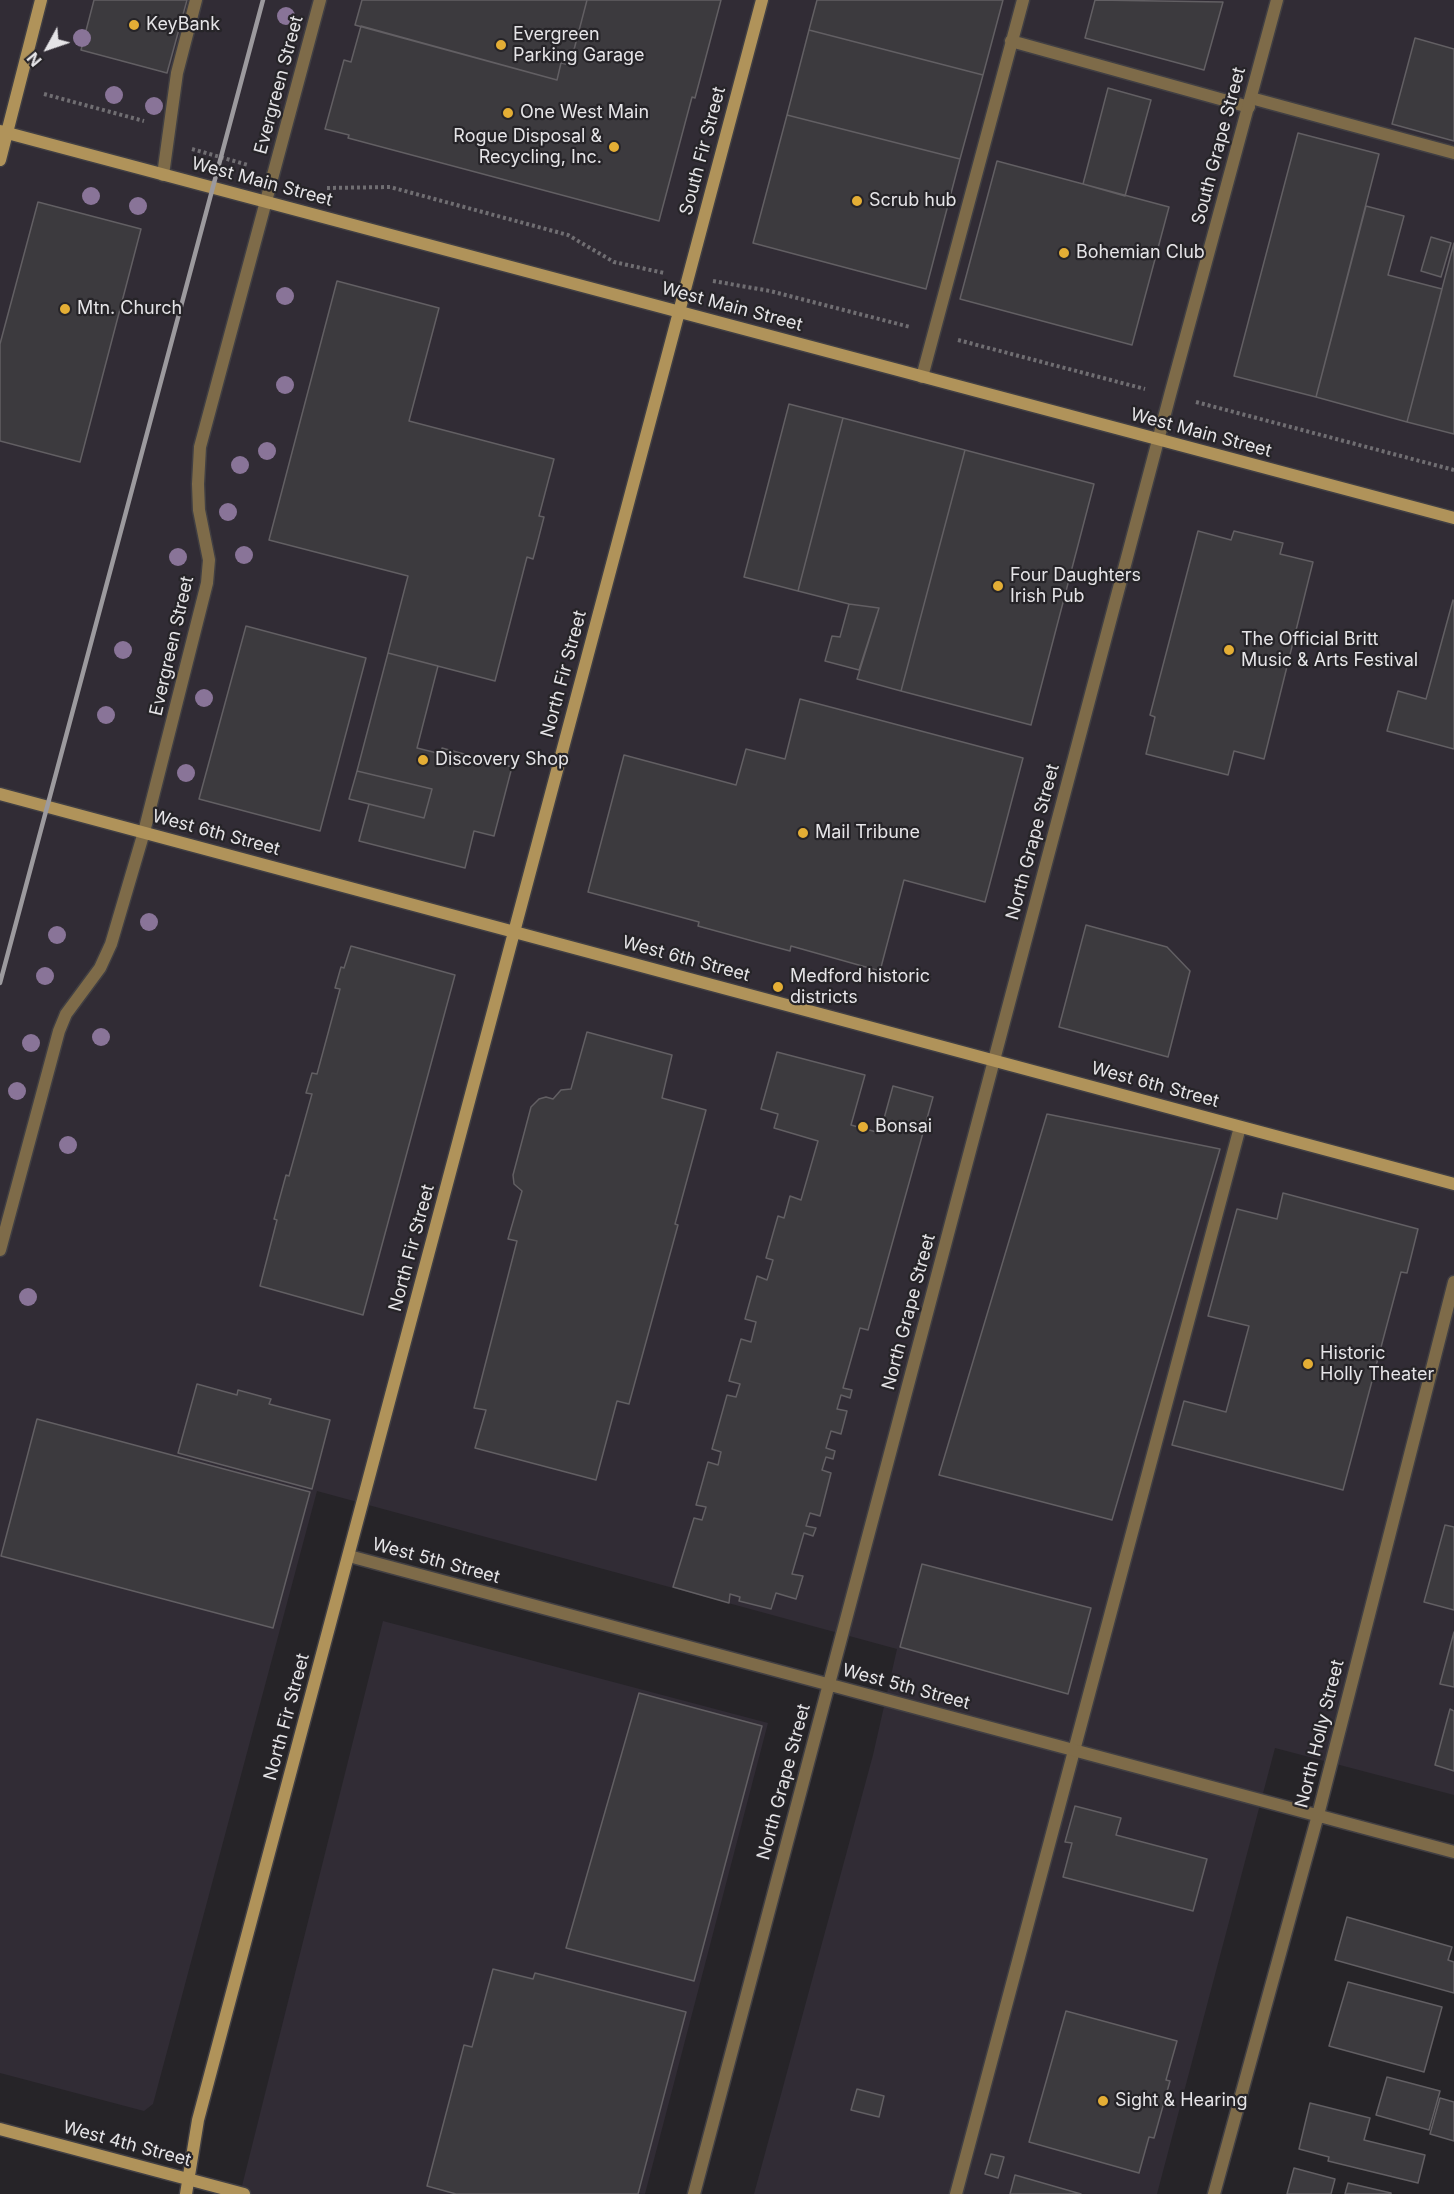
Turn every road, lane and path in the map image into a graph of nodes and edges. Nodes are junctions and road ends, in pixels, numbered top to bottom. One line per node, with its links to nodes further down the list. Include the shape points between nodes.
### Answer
1 (41, 0): 11 (street)
2 (196, 0): 16 (street, via 177,73)
3 (320, 0): 18 (street, Evergreen Street)
4 (762, 0): 21 (street, South Fir Street)
5 (1023, 0): 7 (street)
6 (1277, 0): 9 (street, South Grape Street)
7 (1011, 41): 9 (street); 24 (street)
8 (59, 98): 10 (path)
9 (1250, 103): 13 (street); 27 (street, South Grape Street)
10 (155, 124)
11 (4, 132): 14 (street); 16 (street, West Main Street)
12 (189, 148): 15 (path)
13 (1454, 153)
14 (0, 160)
15 (251, 166)
16 (163, 175): 18 (street, West Main Street)
17 (323, 188): 19 (path, via 390,187 568,235 608,259)
18 (267, 202): 21 (street, West Main Street); 31 (street, Evergreen Street, via 200,447 198,492 208,560 207,583)
19 (640, 269)
20 (734, 284): 22 (path)
21 (679, 312): 24 (street, West Main Street); 32 (street, North Fir Street)
22 (914, 328)
23 (950, 338): 25 (path)
24 (922, 377): 27 (street, West Main Street)
25 (1124, 383)
26 (1216, 407): 28 (path)
27 (1158, 439): 29 (street, West Main Street); 33 (street, North Grape Street)
28 (1454, 470)
29 (1454, 518)
30 (0, 794): 31 (street, West 6th Street)
31 (144, 832): 32 (street, West 6th Street); 36 (street, Evergreen Street, via 111,944 100,968 59,1030)
32 (515, 932): 33 (street, West 6th Street); 38 (street, North Fir Street)
33 (994, 1061): 34 (street, West 6th Street); 39 (street, North Grape Street)
34 (1240, 1127): 35 (street, West 6th Street); 40 (street)
35 (1454, 1184)
36 (0, 1250)
37 (1454, 1282): 41 (street, North Holly Street)
38 (349, 1556): 39 (street, West 5th Street); 44 (street, North Fir Street, via 198,2120)
39 (828, 1685): 40 (street, West 5th Street); 47 (street, North Grape Street)
40 (1074, 1750): 41 (street, West 5th Street); 48 (street)
41 (1318, 1815): 42 (street, West 5th Street); 49 (street, North Holly Street)
42 (1454, 1852)
43 (0, 2129): 44 (street, West 4th Street)
44 (188, 2179): 45 (street, North Fir Street); 46 (street, West 4th Street)
45 (186, 2194)
46 (244, 2194)
47 (694, 2194)
48 (956, 2194)
49 (1214, 2194)

